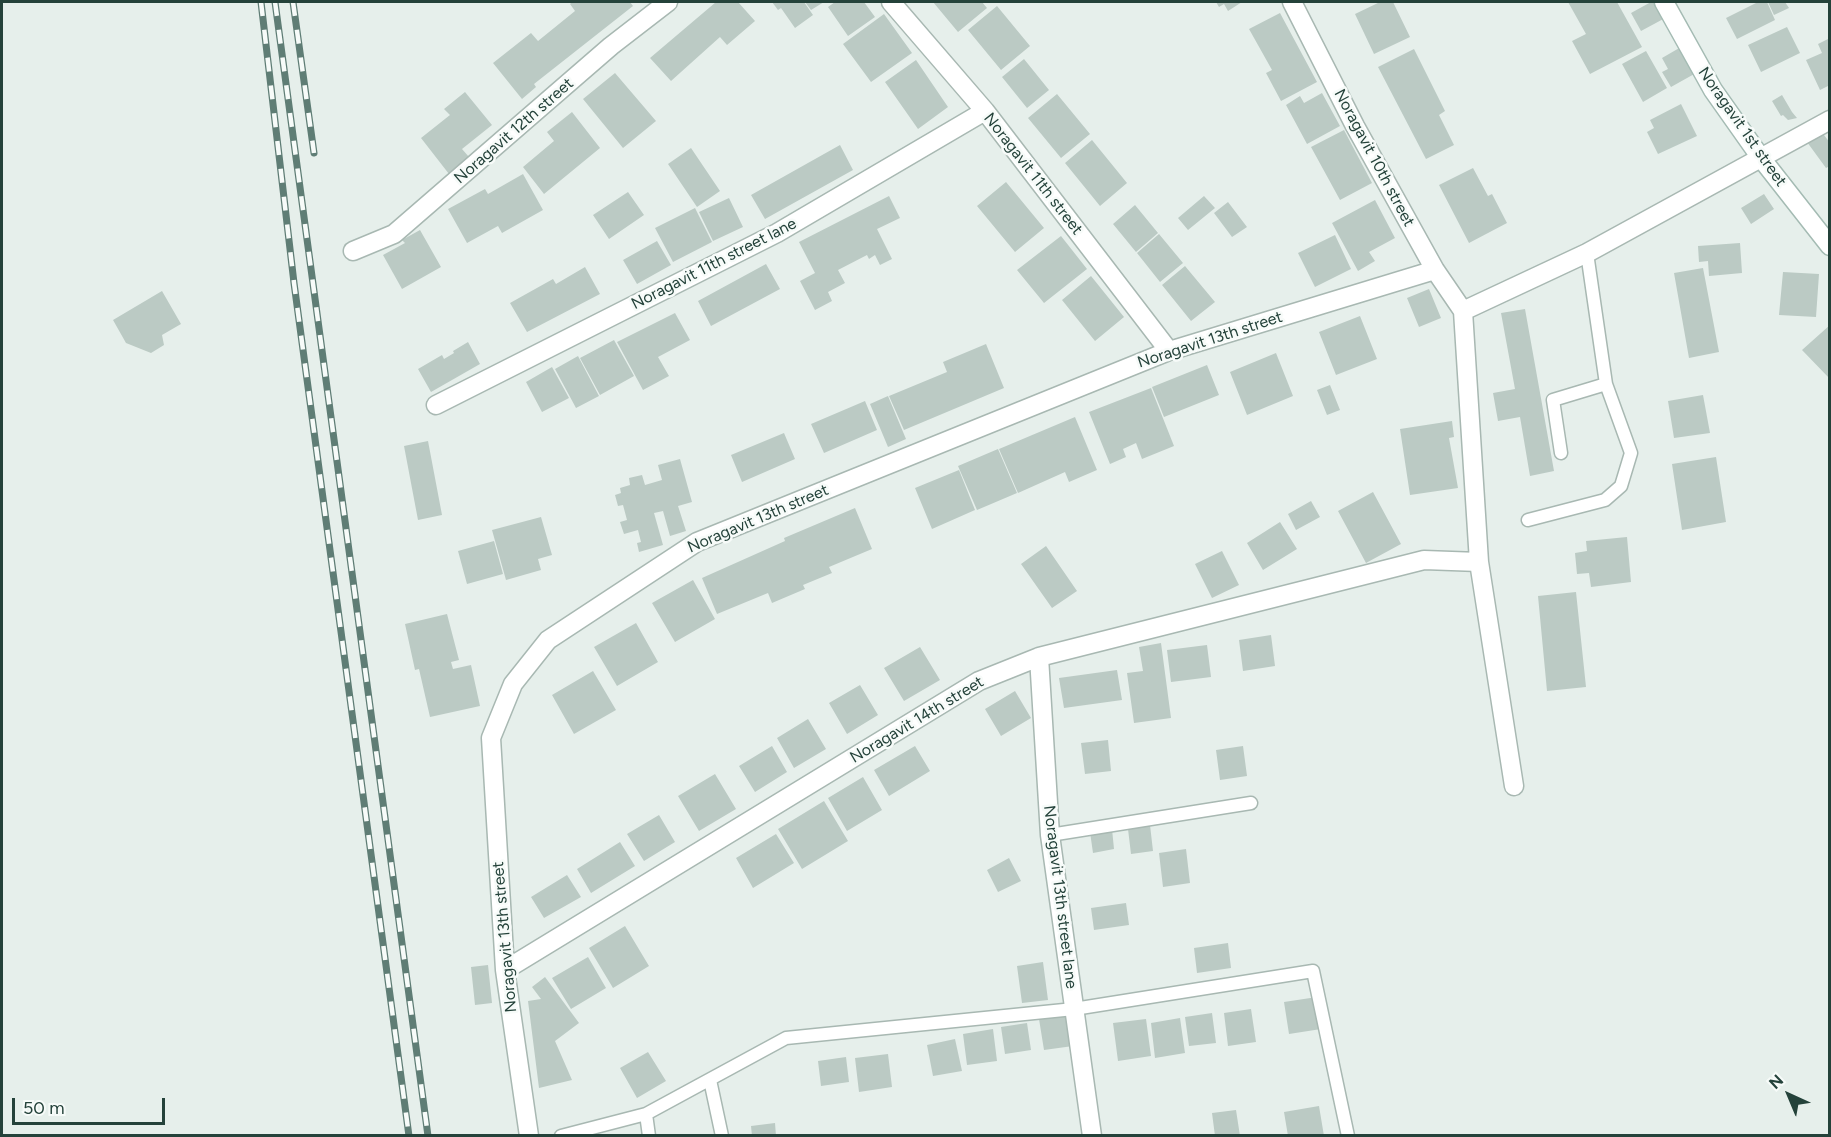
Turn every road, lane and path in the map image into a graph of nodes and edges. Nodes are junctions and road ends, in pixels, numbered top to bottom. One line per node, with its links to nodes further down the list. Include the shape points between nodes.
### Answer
1 (668, 2): 9 (street, Noragavit 12th street, via 611,46 394,234)
2 (891, 2): 5 (street, Noragavit 11th street)
3 (1292, 2): 11 (street, Noragavit 10th street)
4 (1664, 2): 7 (street, Noragavit 1st street, via 1713,90)
5 (985, 111): 13 (street, Noragavit 11th street); 15 (street, Noragavit 11th street lane, via 777,233)
6 (1830, 120): 7 (street)
7 (1761, 158): 8 (street, Noragavit 1st street); 10 (street)
8 (1830, 246)
9 (353, 251)
10 (1587, 252): 12 (street); 14 (lane)
11 (1435, 270): 12 (street, Noragavit 10th street); 13 (street, Noragavit 13th street)
12 (1463, 311): 18 (street)
13 (1169, 351): 23 (street, Noragavit 13th street, via 697,542 548,640 513,684 491,738)
14 (1606, 384): 16 (lane, via 1553,400); 17 (lane, via 1631,453 1621,486 1605,500)
15 (436, 405)
16 (1561, 453)
17 (1528, 520)
18 (1479, 562): 19 (street, Noragavit 14th street, via 1424,560); 20 (street)
19 (1039, 657): 22 (street, Noragavit 13th street lane); 23 (street, Noragavit 14th street, via 979,681)
20 (1514, 786)
21 (1251, 803): 22 (lane)
22 (1050, 835): 24 (street, Noragavit 13th street lane)
23 (505, 970): 27 (street, Noragavit 13th street)
24 (1074, 1009): 25 (lane, via 786,1038); 31 (street, Noragavit 13th street lane); 32 (lane, via 1313,971)
25 (710, 1080): 26 (lane); 30 (lane)
26 (646, 1114): 28 (lane); 29 (lane)
27 (529, 1136)
28 (561, 1136)
29 (649, 1136)
30 (722, 1136)
31 (1092, 1136)
32 (1348, 1136)

